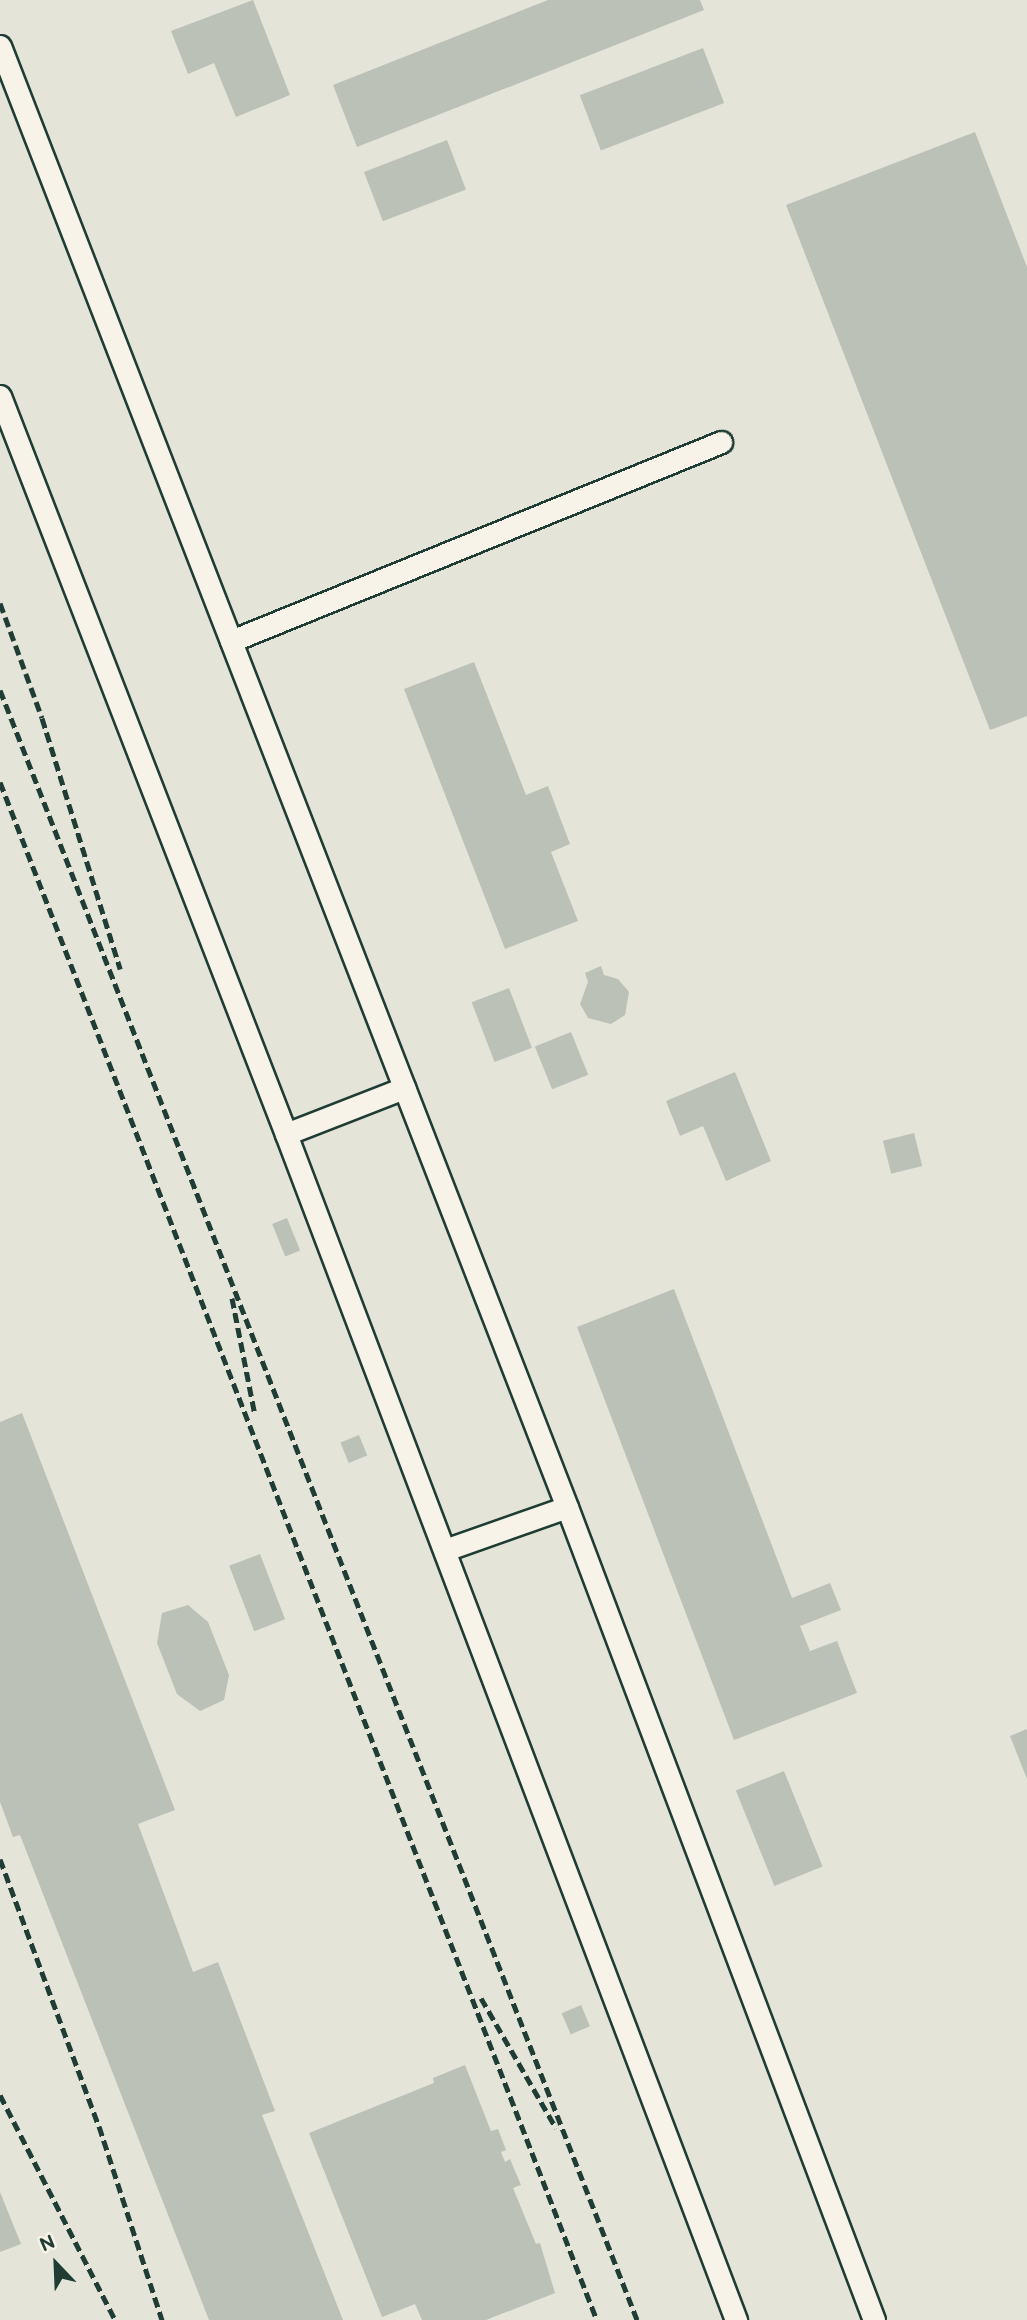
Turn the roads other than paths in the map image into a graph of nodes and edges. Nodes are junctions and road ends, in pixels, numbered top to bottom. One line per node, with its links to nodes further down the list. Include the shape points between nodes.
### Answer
1 (0, 46): 4 (lane)
2 (0, 396): 6 (lane)
3 (721, 442): 4 (lane)
4 (231, 641): 5 (lane)
5 (404, 1088): 6 (lane); 7 (lane)
6 (286, 1134): 8 (lane)
7 (566, 1507): 8 (lane); 10 (lane)
8 (444, 1550): 9 (lane)
9 (736, 2320)
10 (874, 2320)

